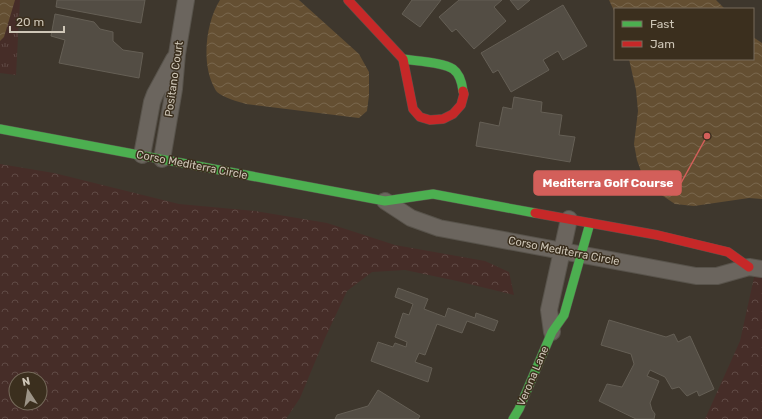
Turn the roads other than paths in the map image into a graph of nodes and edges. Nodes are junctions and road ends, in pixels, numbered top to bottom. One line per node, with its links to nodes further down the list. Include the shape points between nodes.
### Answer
1 (186, 0): 3 (street, Positano Court)
2 (348, 0): 4 (street)
3 (177, 54): 6 (street, via 152,102); 7 (street, Positano Court)
4 (403, 59): 4 (street, via 413,109 420,117 430,120 443,119 453,114 461,105 464,94 459,76 445,65)
5 (0, 129): 6 (street, Corso Mediterra Circle)
6 (142, 155): 7 (street, Corso Mediterra Circle)
7 (162, 159): 8 (street, Corso Mediterra Circle)
8 (384, 201): 9 (street, Corso Mediterra Circle, via 433,194); 11 (street, Corso Mediterra Circle, via 411,218 439,228)
9 (569, 219): 10 (street, Corso Mediterra Circle); 11 (street, Verona Lane)
10 (590, 223): 12 (street, Verona Lane); 13 (street, Corso Mediterra Circle, via 657,235 728,252)
11 (562, 251): 12 (street, Corso Mediterra Circle); 14 (street, Verona Lane, via 549,310)
12 (581, 254): 13 (street, Corso Mediterra Circle, via 696,276 717,276); 14 (street, Verona Lane, via 564,315)
13 (755, 268)
14 (552, 332): 15 (street, Verona Lane)
15 (513, 419)

